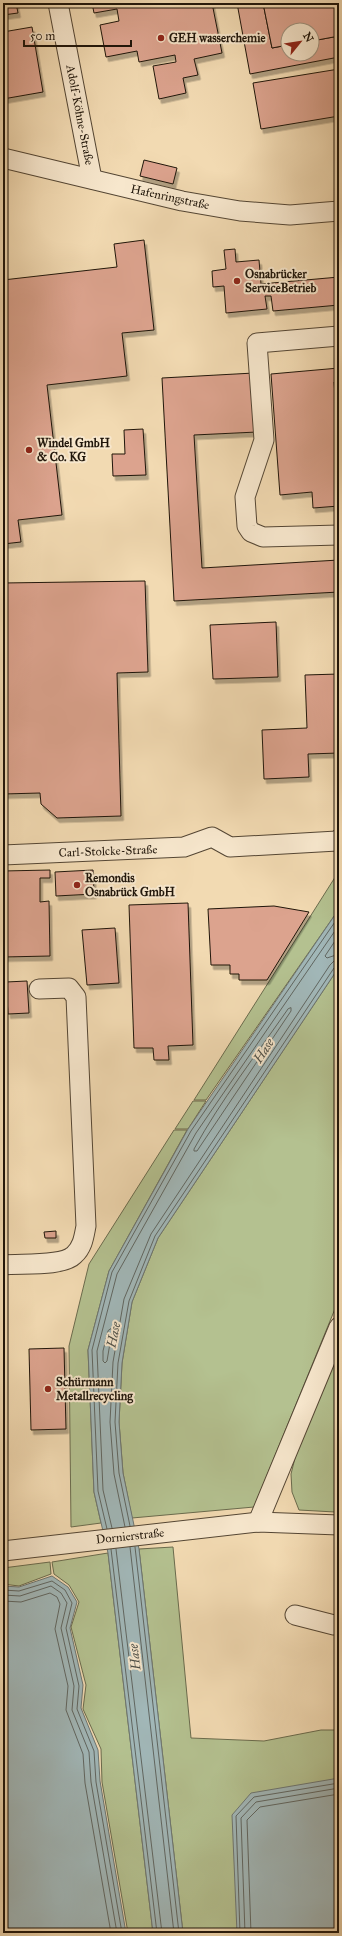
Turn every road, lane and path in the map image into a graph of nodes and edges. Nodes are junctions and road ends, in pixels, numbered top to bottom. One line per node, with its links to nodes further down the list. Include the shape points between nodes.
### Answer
1 (58, 3): 3 (street, Adolf-Köhne-Straße)
2 (3, 158): 3 (street, Hafenringstraße)
3 (92, 179): 4 (street, Hafenringstraße, via 182,201 240,211 290,215)
4 (339, 211)
5 (339, 336): 6 (street, via 257,344 264,440 245,498 247,526 256,536)
6 (339, 535)
7 (339, 838): 8 (street, Carl-Stolcke-Straße, via 337,841 230,846 212,837 184,847)
8 (3, 855)
9 (39, 989): 10 (street, via 69,988 76,997 86,1226 84,1241 74,1255 57,1262)
10 (6, 1265)
11 (339, 1327): 12 (street)
12 (258, 1522): 13 (street, Dornierstraße); 14 (street, Dornierstraße)
13 (339, 1525)
14 (3, 1551)
15 (295, 1615): 16 (street)
16 (339, 1624)

